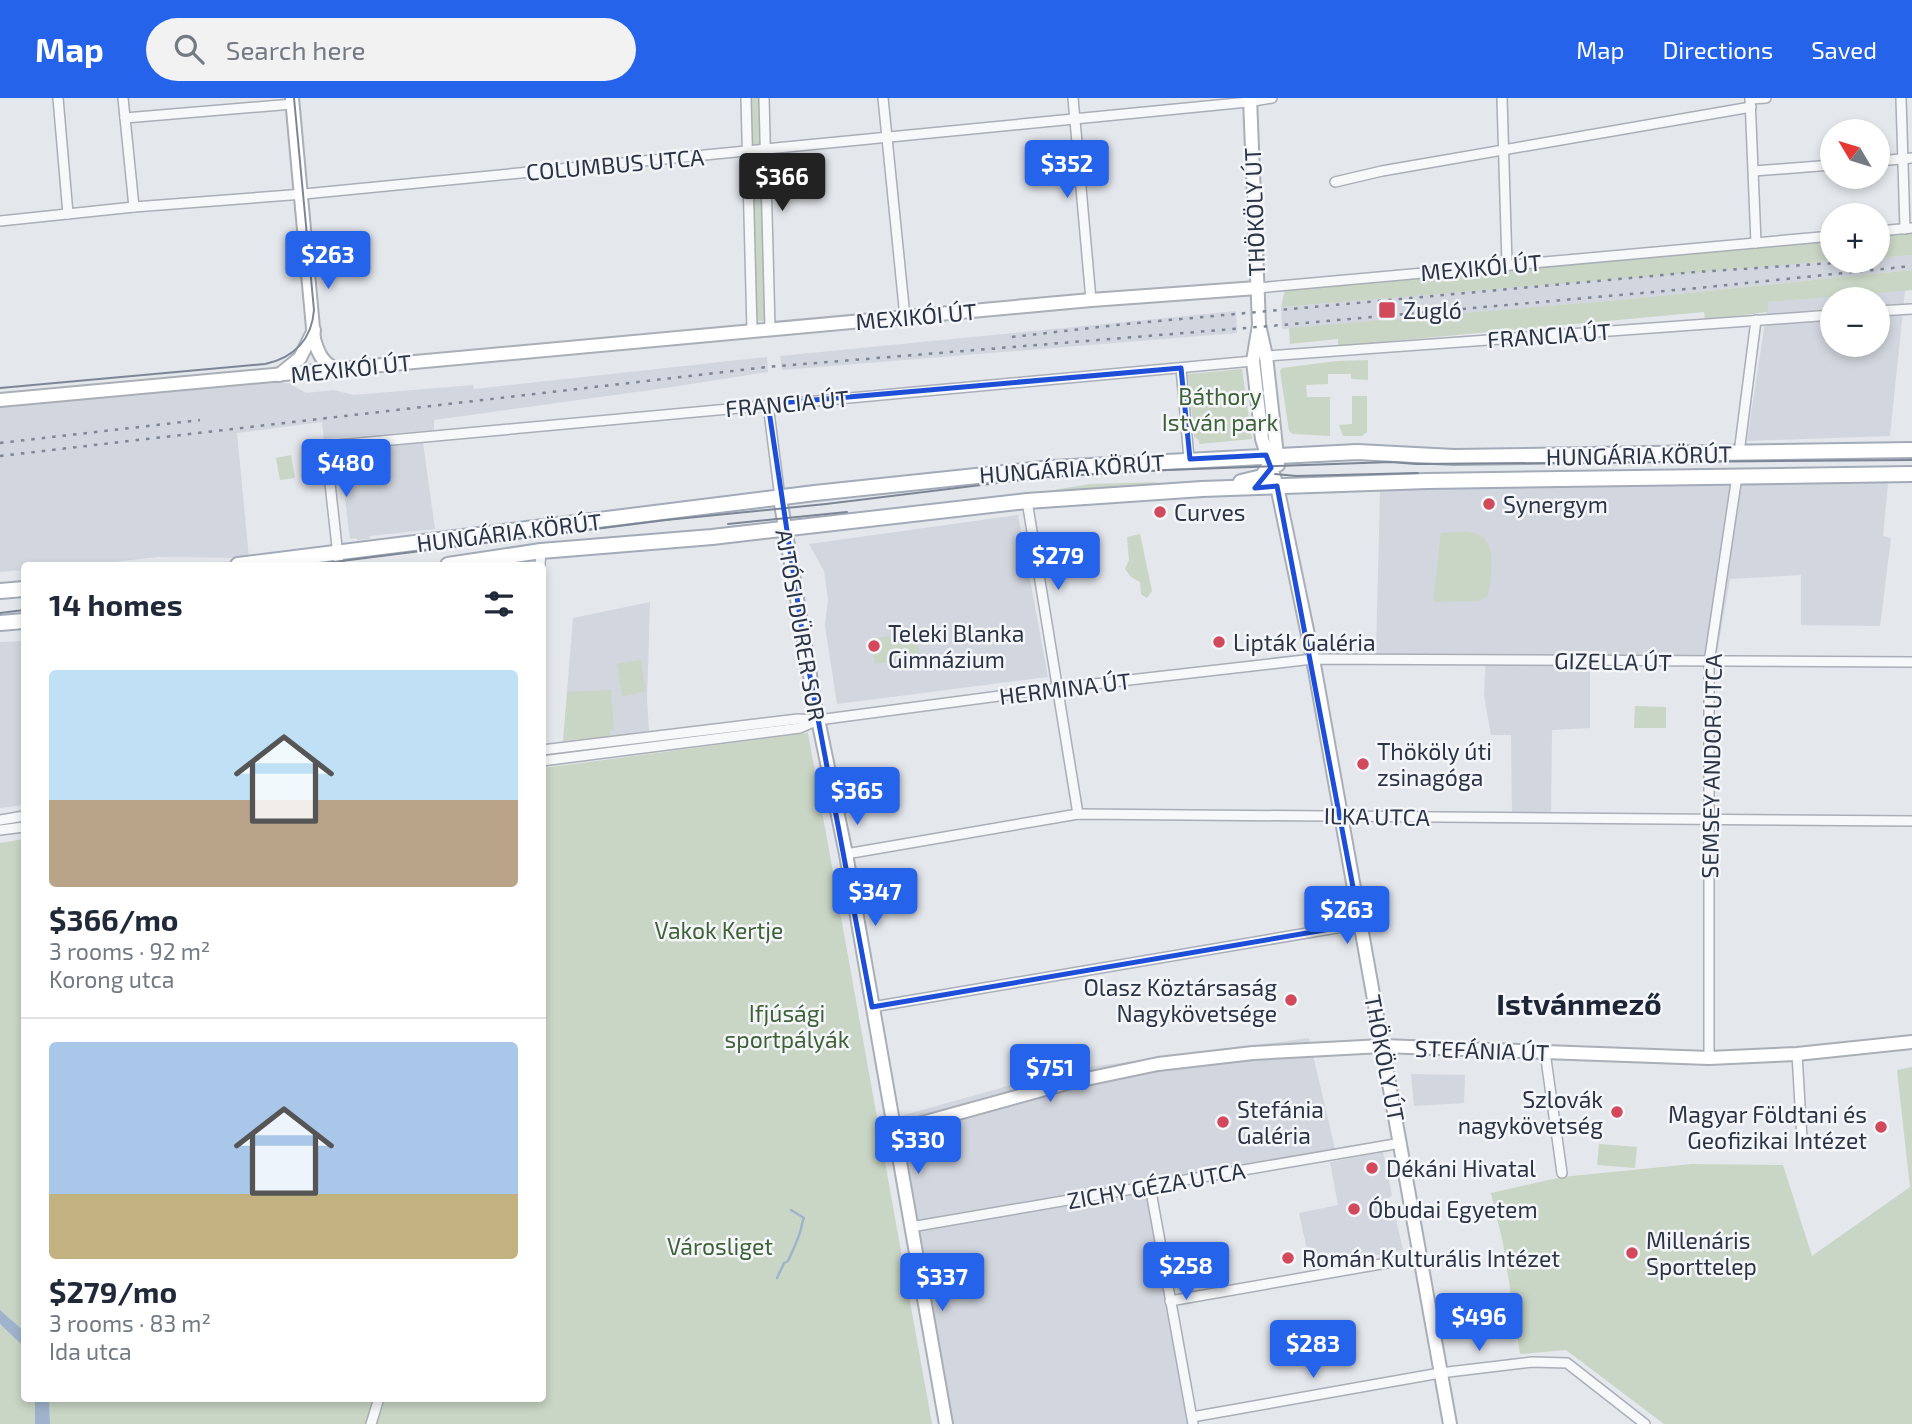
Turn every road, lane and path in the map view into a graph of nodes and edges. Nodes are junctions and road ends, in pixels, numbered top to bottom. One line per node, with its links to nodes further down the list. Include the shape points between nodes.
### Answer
1 (58, 98): 26 (street)
2 (123, 98): 14 (street)
3 (746, 98): 19 (street)
4 (764, 98): 17 (street)
5 (883, 98): 16 (street)
6 (1073, 98): 15 (street)
7 (1272, 98): 11 (street, COLUMBUS UTCA)
8 (1502, 98): 18 (street)
9 (1766, 98): 13 (street)
10 (1901, 98): 20 (street)
11 (1250, 100): 15 (street, COLUMBUS UTCA); 33 (street, THÖKÖLY ÚT)
12 (292, 101): 14 (street); 24 (street)
13 (1750, 101): 18 (street); 22 (street)
14 (125, 118): 25 (street)
15 (1074, 119): 16 (street, COLUMBUS UTCA); 34 (street)
16 (887, 138): 17 (street, COLUMBUS UTCA); 38 (street)
17 (765, 150): 19 (street, COLUMBUS UTCA); 41 (street)
18 (1504, 150): 23 (street); 32 (street)
19 (748, 151): 24 (street, COLUMBUS UTCA); 43 (street)
20 (1907, 158): 28 (street)
21 (1820, 166): 22 (street)
22 (1754, 172): 31 (street)
23 (1335, 182)
24 (302, 194): 25 (street, COLUMBUS UTCA); 42 (street)
25 (134, 206): 26 (street, COLUMBUS UTCA)
26 (68, 214): 27 (street, COLUMBUS UTCA)
27 (0, 221)
28 (1909, 229): 29 (street)
29 (1890, 230)
30 (1820, 237): 31 (street, MEXIKÓI ÚT)
31 (1756, 243): 32 (street, MEXIKÓI ÚT)
32 (1507, 264): 33 (street, MEXIKÓI ÚT)
33 (1257, 288): 34 (street, MEXIKÓI ÚT); 40 (street, THÖKÖLY ÚT)
34 (1091, 300): 38 (street, MEXIKÓI ÚT)
35 (1912, 309): 36 (street)
36 (1890, 310)
37 (1820, 316): 39 (street, FRANCIA ÚT)
38 (905, 317): 41 (street, MEXIKÓI ÚT)
39 (1756, 320): 44 (street, FRANCIA ÚT); 52 (street)
40 (1259, 325): 44 (street, THÖKÖLY ÚT); 45 (street, THÖKÖLY ÚT)
41 (770, 329): 43 (street, MEXIKÓI ÚT)
42 (314, 330): 47 (street, via 320,357); 48 (street, via 300,358)
43 (752, 330): 47 (street, MEXIKÓI ÚT)
44 (1266, 356): 54 (street, THÖKÖLY ÚT)
45 (1253, 361): 46 (street, FRANCIA ÚT); 54 (street, THÖKÖLY ÚT, via 1262,439)
46 (1181, 368): 50 (street, FRANCIA ÚT); 53 (street)
47 (335, 369): 48 (street, MEXIKÓI ÚT)
48 (279, 375): 49 (street, MEXIKÓI ÚT)
49 (0, 400)
50 (768, 404): 59 (street, AJTÓSI DÜRER SOR); 63 (street, FRANCIA ÚT, via 337,445 327,456)
51 (1912, 450): 52 (main road, HUNGÁRIA KÖRÚT)
52 (1739, 453): 54 (main road, HUNGÁRIA KÖRÚT, via 1454,457 1357,452)
53 (1189, 459): 54 (main road, HUNGÁRIA KÖRÚT); 59 (main road, HUNGÁRIA KÖRÚT, via 975,475)
54 (1271, 459): 57 (street, THÖKÖLY ÚT); 58 (main road, via 1262,477)
55 (1912, 474): 56 (main road, HUNGÁRIA KÖRÚT)
56 (1737, 476): 57 (main road, HUNGÁRIA KÖRÚT); 72 (street, SEMSEY ANDOR UTCA)
57 (1278, 486): 58 (main road, HUNGÁRIA KÖRÚT); 70 (street, THÖKÖLY ÚT)
58 (1202, 489): 60 (main road, HUNGÁRIA KÖRÚT)
59 (780, 498): 61 (street, AJTÓSI DÜRER SOR); 63 (main road, HUNGÁRIA KÖRÚT)
60 (1027, 501): 61 (main road, HUNGÁRIA KÖRÚT); 73 (street)
61 (784, 528): 62 (main road, HUNGÁRIA KÖRÚT); 74 (street, AJTÓSI DÜRER SOR)
62 (540, 558): 65 (main road, HUNGÁRIA KÖRÚT)
63 (338, 560): 64 (main road, HUNGÁRIA KÖRÚT)
64 (298, 562)
65 (488, 562)
66 (21, 589): 67 (main road)
67 (0, 591)
68 (21, 621): 69 (main road)
69 (0, 623)
70 (1313, 659): 72 (street, GIZELLA ÚT); 73 (street, HERMINA ÚT); 78 (street, THÖKÖLY ÚT)
71 (1912, 662): 72 (street, GIZELLA ÚT)
72 (1709, 663): 80 (street, SEMSEY ANDOR UTCA)
73 (1059, 688): 74 (street, HERMINA ÚT); 77 (street)
74 (818, 720): 75 (street, HERMINA ÚT); 76 (street, HERMINA ÚT, via 800,728); 85 (street, AJTÓSI DÜRER SOR)
75 (546, 750)
76 (546, 760)
77 (1078, 814): 78 (street, ILKA UTCA); 85 (street, ILKA UTCA)
78 (1340, 815): 80 (street, ILKA UTCA); 86 (street, THÖKÖLY ÚT)
79 (21, 816): 81 (street)
80 (1708, 819): 82 (street, ILKA UTCA); 92 (street, SEMSEY ANDOR UTCA)
81 (0, 820)
82 (1912, 821)
83 (21, 827): 84 (street)
84 (0, 830)
85 (846, 855): 87 (street, AJTÓSI DÜRER SOR)
86 (1360, 924): 87 (street); 89 (street, THÖKÖLY ÚT)
87 (872, 1007): 93 (street, AJTÓSI DÜRER SOR)
88 (1912, 1042): 91 (street, STEFÁNIA ÚT)
89 (1382, 1046): 90 (street, STEFÁNIA ÚT); 93 (street, STEFÁNIA ÚT, via 1158,1064 1025,1093); 95 (street, THÖKÖLY ÚT)
90 (1545, 1052): 92 (street, STEFÁNIA ÚT); 96 (street)
91 (1797, 1054): 92 (street, STEFÁNIA ÚT); 94 (street)
92 (1709, 1058)
93 (893, 1131): 98 (street, AJTÓSI DÜRER SOR)
94 (1802, 1139)
95 (1401, 1143): 97 (street, ZICHY GÉZA UTCA); 99 (street, THÖKÖLY ÚT)
96 (1562, 1173)
97 (1150, 1186): 98 (street, ZICHY GÉZA UTCA); 100 (street)
98 (911, 1227): 105 (street, AJTÓSI DÜRER SOR)
99 (1421, 1257): 100 (street); 101 (street, THÖKÖLY ÚT)
100 (1170, 1301): 103 (street)
101 (1440, 1373): 103 (street); 106 (street, THÖKÖLY ÚT); 107 (street, via 1532,1362 1567,1363)
102 (378, 1402): 104 (street)
103 (1192, 1420)
104 (371, 1424)
105 (946, 1424)
106 (1450, 1424)
107 (1646, 1424)

